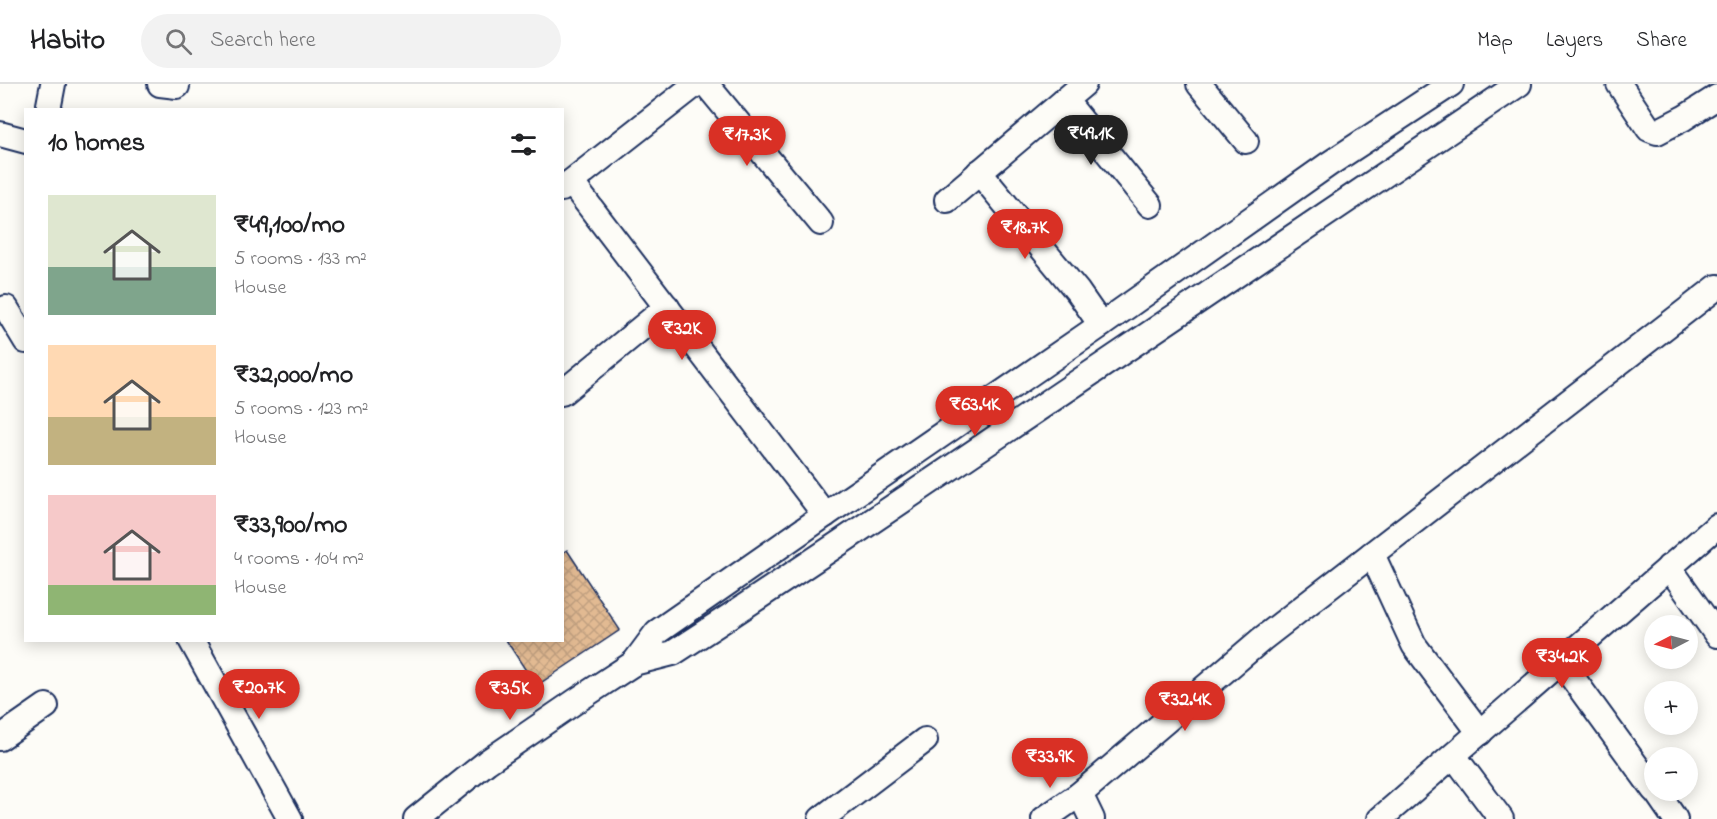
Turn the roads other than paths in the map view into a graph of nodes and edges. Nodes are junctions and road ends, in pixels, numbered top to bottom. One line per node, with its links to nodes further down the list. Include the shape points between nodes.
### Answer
1 (53, 84): 11 (street)
2 (696, 84): 16 (street)
3 (706, 84): 19 (street)
4 (1084, 84): 10 (street)
5 (1199, 84): 14 (street)
6 (1451, 84): 23 (street, via 1329,164)
7 (1519, 84): 33 (street, via 711,628 672,653)
8 (1619, 84): 9 (street, via 1649,129 1657,132)
9 (1717, 97)
10 (1065, 100): 15 (street); 18 (street)
11 (48, 108)
12 (0, 134): 13 (street)
13 (24, 140)
14 (1246, 141)
15 (980, 172): 17 (street); 23 (street)
16 (567, 185): 22 (street)
17 (947, 200)
18 (1150, 205)
19 (821, 222)
20 (1717, 287): 28 (street)
21 (11, 306): 24 (street)
22 (667, 307): 25 (street); 26 (street)
23 (1101, 325): 26 (street)
24 (24, 336)
25 (564, 391)
26 (825, 514): 33 (street, via 657,632)
27 (1717, 526): 29 (street)
28 (1372, 554): 35 (street, via 1414,645); 40 (street, via 1262,639)
29 (1670, 567): 30 (street); 32 (street)
30 (1717, 635)
31 (192, 642): 42 (street)
32 (1561, 662): 35 (street); 39 (street)
33 (634, 663): 43 (street, via 487,762)
34 (46, 706): 36 (street)
35 (1480, 733): 38 (street)
36 (0, 738)
37 (925, 740): 44 (street)
38 (1454, 756): 47 (street); 48 (street)
39 (1644, 775)
40 (1080, 794): 45 (street); 46 (street)
41 (1663, 801): 49 (street)
42 (290, 819)
43 (416, 819)
44 (821, 819)
45 (1044, 819)
46 (1092, 819)
47 (1380, 819)
48 (1501, 819)
49 (1675, 819)

